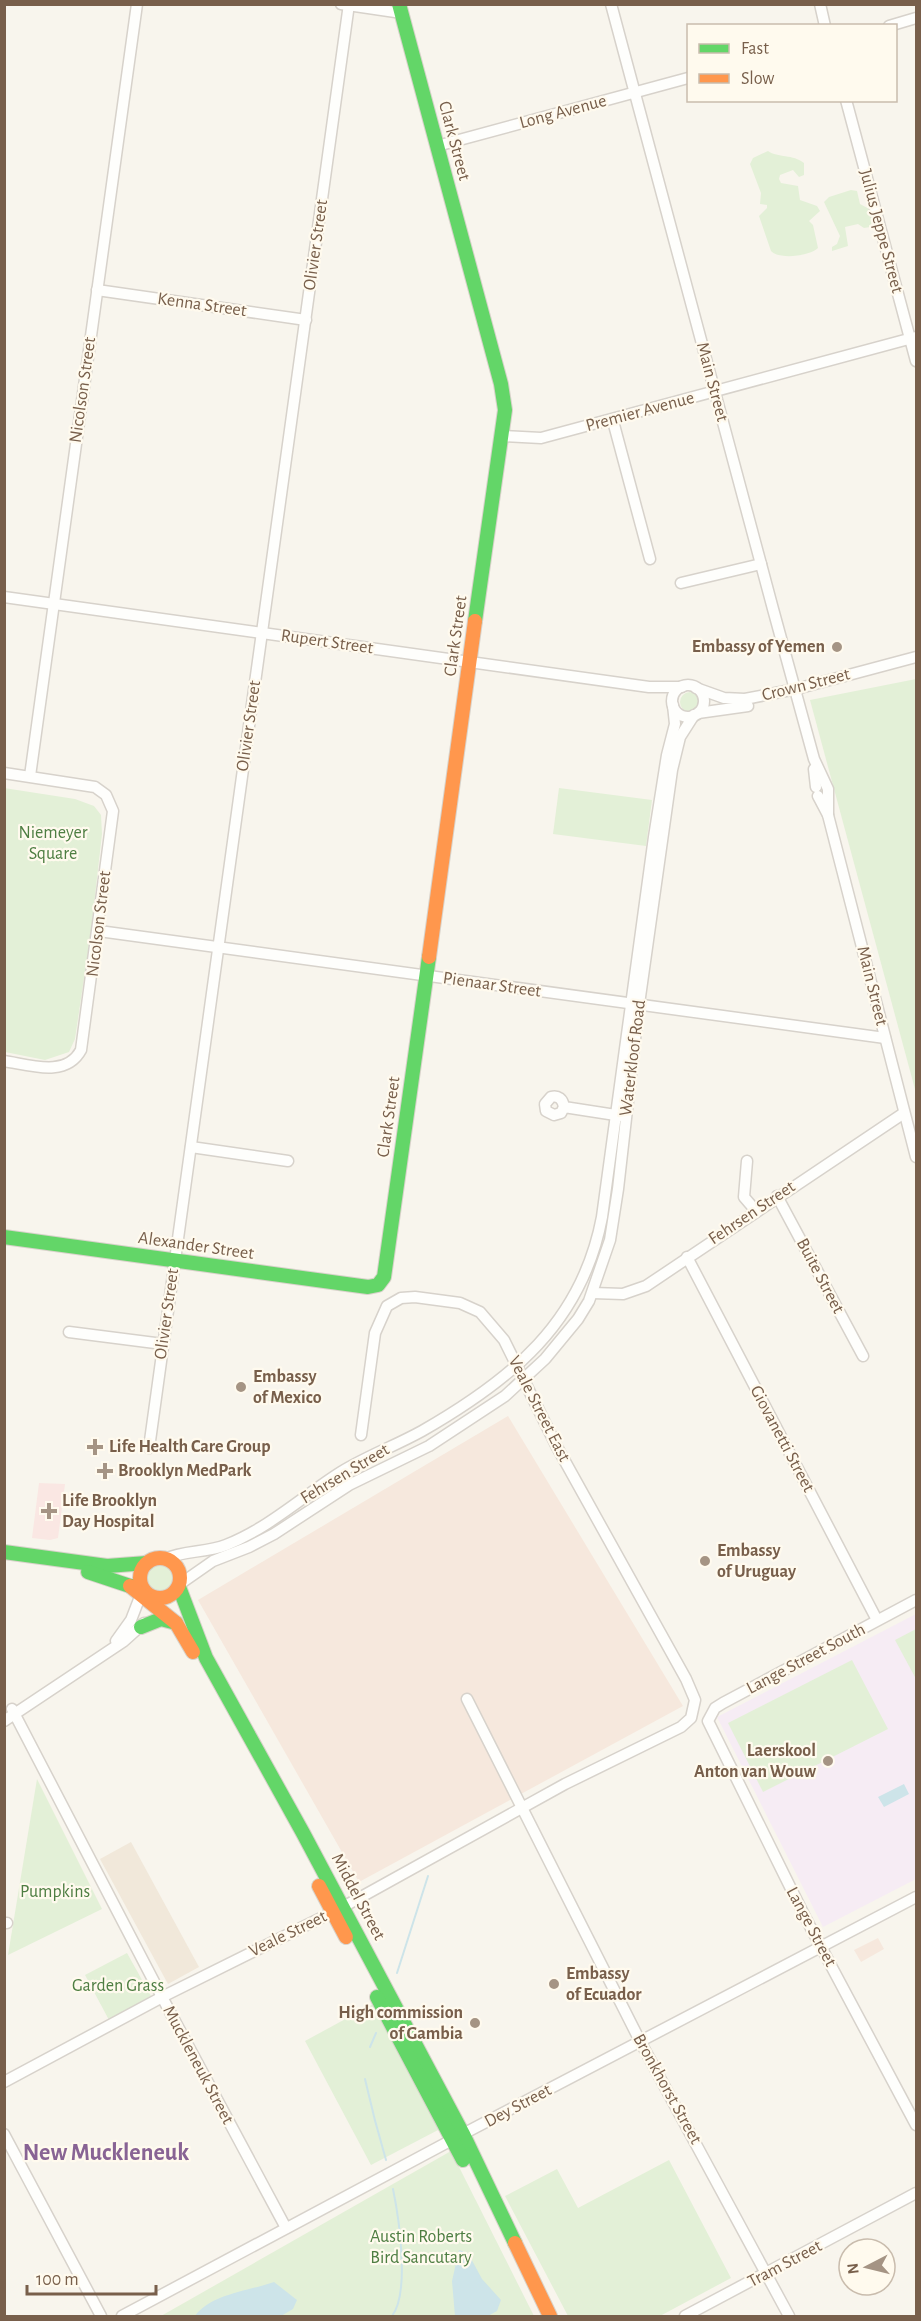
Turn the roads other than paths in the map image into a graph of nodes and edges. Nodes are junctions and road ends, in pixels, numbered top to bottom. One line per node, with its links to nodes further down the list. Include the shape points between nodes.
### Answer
1 (137, 4): 13 (street, Nicolson Street)
2 (611, 4): 10 (street, Main Street)
3 (820, 4): 7 (street)
4 (347, 5): 5 (street); 14 (street, Olivier Street)
5 (400, 9): 12 (street, Clark Street)
6 (916, 18): 8 (street)
7 (825, 24)
8 (896, 24)
9 (687, 78): 10 (street, Long Avenue)
10 (634, 93): 12 (street, Long Avenue); 17 (street, Main Street)
11 (847, 102): 15 (street, Julius Jeppe Street)
12 (437, 146): 19 (street, Clark Street, via 504,396)
13 (97, 291): 14 (street, Kenna Street); 24 (street, Nicolson Street)
14 (306, 320): 25 (street, Olivier Street)
15 (914, 338): 16 (street, Julius Jeppe Street); 17 (street, Premier Avenue)
16 (916, 362)
17 (715, 391): 18 (street, Premier Avenue); 21 (street, Main Street)
18 (613, 421): 19 (street, Premier Avenue, via 537,439); 20 (street)
19 (502, 436): 27 (street, Clark Street)
20 (650, 559)
21 (761, 564): 22 (street); 33 (street, Main Street)
22 (681, 583)
23 (4, 597): 24 (street, Rupert Street)
24 (54, 604): 25 (street, Rupert Street); 37 (street, Nicolson Street)
25 (262, 633): 27 (street, Rupert Street); 40 (street, Olivier Street)
26 (916, 657): 29 (street, Crown Street)
27 (471, 662): 30 (street, Rupert Street); 41 (street, Clark Street)
28 (916, 663): 29 (street, Crown Street)
29 (839, 681): 33 (street, Crown Street)
30 (649, 687): 31 (street, Rupert Street); 34 (street, Rupert Street)
31 (682, 687): 32 (street); 34 (street, via 675,693)
32 (696, 688): 33 (street, Crown Street, via 733,699); 35 (street, via 703,698 703,706)
33 (797, 692): 35 (street, Crown Street); 43 (street, Main Street)
34 (673, 704): 35 (street, via 681,715); 38 (street, Waterkloof Road, via 675,724 667,754)
35 (696, 714): 38 (street, Waterkloof Road, via 683,730 676,748)
36 (4, 773): 37 (street, Nicolson Street)
37 (30, 776): 39 (street, Nicolson Street, via 95,787 112,803)
38 (651, 887): 42 (street, Waterkloof Road)
39 (99, 931): 40 (street, Pienaar Street); 44 (street, Nicolson Street, via 78,1056 55,1068)
40 (218, 947): 41 (street, Pienaar Street); 48 (street, Olivier Street)
41 (427, 976): 42 (street, Pienaar Street); 58 (street, Clark Street)
42 (635, 1004): 43 (street, Pienaar Street); 47 (street, Waterkloof Road)
43 (885, 1038): 46 (street, Main Street)
44 (4, 1061)
45 (564, 1107): 47 (street)
46 (904, 1113): 49 (street, Main Street); 53 (street, Fehrsen Street)
47 (621, 1116): 52 (street, Waterkloof Road)
48 (190, 1148): 50 (street); 57 (street, Olivier Street)
49 (916, 1157)
50 (288, 1161)
51 (747, 1161): 54 (street, via 744,1197)
52 (615, 1163): 59 (street, Waterkloof Road, via 610,1240); 63 (street, Waterkloof Road, via 583,1282 558,1323)
53 (777, 1196): 54 (street, Fehrsen Street); 62 (street, Buite Street)
54 (756, 1211): 56 (street, Fehrsen Street)
55 (4, 1237): 57 (street, Alexander Street)
56 (687, 1257): 59 (street, Fehrsen Street, via 639,1289 618,1294); 77 (street, Giovanetti Street)
57 (175, 1261): 58 (street, Alexander Street, via 368,1287); 61 (street, Olivier Street)
58 (382, 1282)
59 (593, 1293): 64 (street, Waterkloof Road, via 566,1336)
60 (69, 1332): 61 (street)
61 (163, 1344): 66 (street, Olivier Street)
62 (864, 1356)
63 (517, 1367): 64 (street, Veale Street East); 65 (street, Veale Street East, via 496,1328 472,1307 415,1297 396,1300 384,1311 375,1333); 68 (street, Fehrsen Street, via 441,1419 340,1473)
64 (524, 1381): 67 (street, Fehrsen Street, via 429,1446); 84 (street, Veale Street East, via 557,1448 686,1679)
65 (361, 1435)
66 (149, 1448)
67 (349, 1485): 68 (street, via 335,1486); 73 (street, Fehrsen Street, via 259,1542 213,1561)
68 (287, 1510): 70 (street, Fehrsen Street, via 225,1546)
69 (4, 1552): 72 (street, via 107,1566)
70 (165, 1559): 72 (street); 73 (street, via 178,1568)
71 (4, 1561): 74 (street, Middel Street, via 93,1573)
72 (147, 1563): 74 (street)
73 (179, 1586): 76 (street); 89 (street, Middel Street, via 206,1658)
74 (139, 1589): 76 (street, Middel Street); 81 (street, via 131,1620)
75 (916, 1600): 77 (street, Lange Street South)
76 (160, 1602): 78 (street, Middel Street); 79 (street); 80 (street, Middel Street, via 174,1614)
77 (877, 1620): 86 (street, Lange Street South, via 715,1708 709,1717)
78 (176, 1623): 79 (street, via 161,1619); 80 (street, Middel Street)
79 (141, 1627): 81 (street)
80 (187, 1641): 89 (street, Middel Street)
81 (108, 1651): 83 (street)
82 (466, 1699): 87 (street, Bronkhorst Street)
83 (10, 1713): 85 (street); 91 (street, Muckleneuk Street)
84 (694, 1713): 87 (street, Veale Street, via 681,1727)
85 (4, 1721)
86 (710, 1728): 90 (street, Lange Street)
87 (522, 1808): 89 (street, Veale Street); 92 (street, Bronkhorst Street)
88 (916, 1897): 90 (street, Dey Street)
89 (338, 1910): 91 (street, Veale Street); 96 (street, Middel Street)
90 (821, 1947): 92 (street, Dey Street); 94 (street, Lange Street)
91 (162, 1997): 93 (street, Veale Street); 98 (street, Muckleneuk Street)
92 (640, 2041): 96 (street, Dey Street); 99 (street, Bronkhorst Street)
93 (4, 2082)
94 (916, 2125)
95 (4, 2134): 100 (street)
96 (458, 2137): 98 (street, Dey Street); 102 (street, Middel Street)
97 (916, 2193): 99 (street, Tram Street)
98 (286, 2228): 101 (street, Dey Street)
99 (767, 2274): 103 (street, Tram Street); 104 (street, Bronkhorst Street)
100 (101, 2316)
101 (122, 2316)
102 (550, 2316)
103 (684, 2316)
104 (789, 2316)

